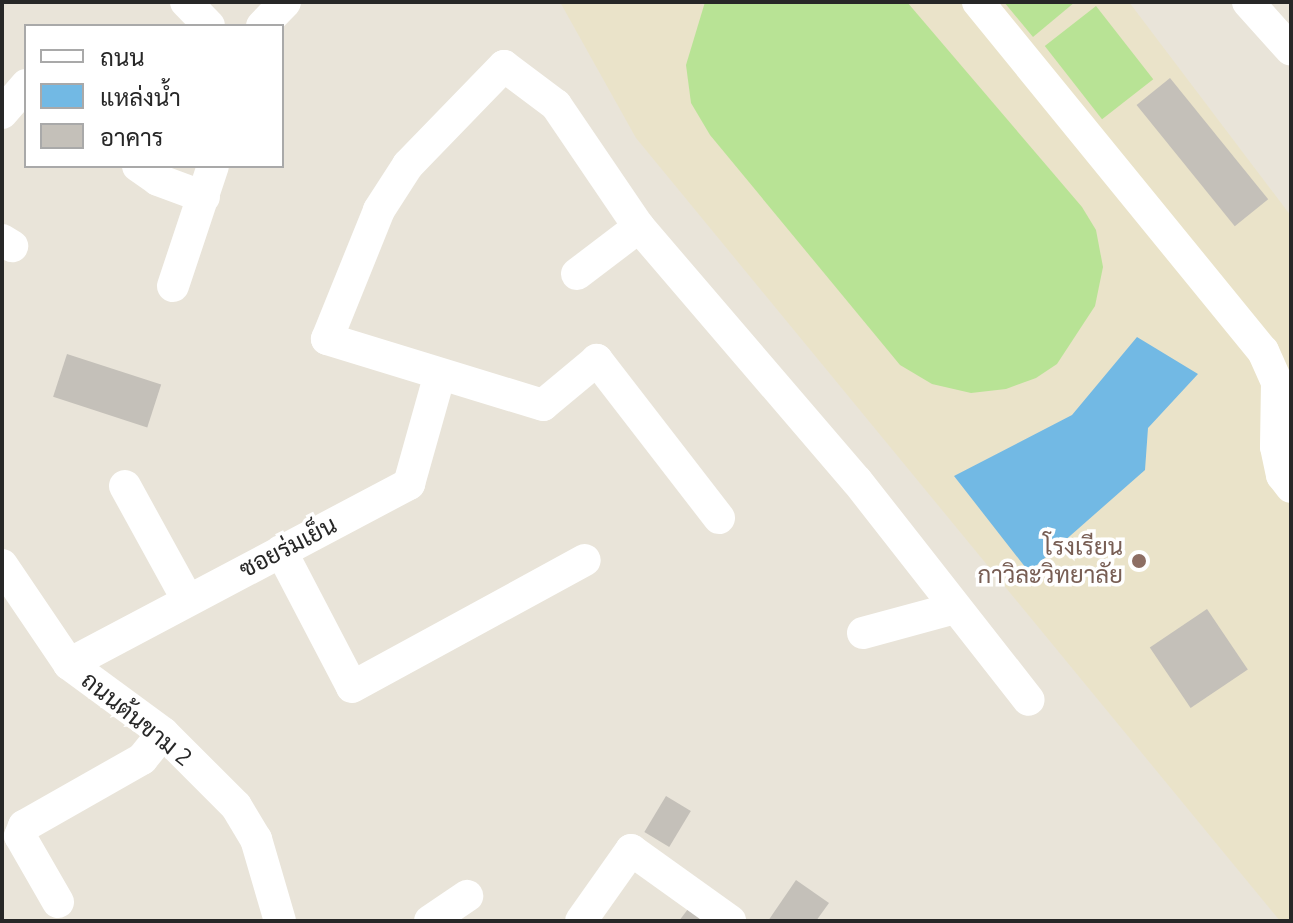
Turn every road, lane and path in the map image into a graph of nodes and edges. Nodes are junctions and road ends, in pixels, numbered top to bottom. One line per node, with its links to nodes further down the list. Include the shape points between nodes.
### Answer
1 (186, 2): 5 (street)
2 (285, 2): 6 (street)
3 (978, 2): 18 (street, via 1263,351 1277,382 1276,447 1282,475)
4 (1248, 2): 7 (street)
5 (207, 24)
6 (264, 24)
7 (1291, 50)
8 (24, 87): 9 (street)
9 (2, 113)
10 (141, 168): 12 (street)
11 (212, 168): 12 (street)
12 (204, 197): 15 (street)
13 (639, 227): 14 (street); 16 (street, via 556,105 504,66 408,165 379,210 327,339); 24 (street, via 857,481)
14 (577, 274)
15 (173, 286)
16 (439, 377): 19 (street, via 543,405 597,360); 20 (street, ซอยร่มเย็น, via 409,484)
17 (125, 486): 23 (street)
18 (1291, 487)
19 (719, 518)
20 (281, 551): 21 (street, via 352,687); 23 (street, ซอยร่มเย็น)
21 (585, 560)
22 (2, 565): 26 (street, ถนนต้นขาม 2)
23 (187, 599): 26 (street, ซอยร่มเย็น)
24 (955, 608): 25 (street); 27 (street)
25 (863, 633)
26 (69, 664): 28 (street, ถนนต้นขาม 2)
27 (1029, 700)
28 (163, 733): 30 (street, via 131,766 24,826 20,836); 31 (street, ถนนต้นขาม 2, via 236,806 256,839)
29 (467, 896): 32 (street)
30 (58, 902)
31 (280, 921)
32 (430, 921)
33 (581, 921): 34 (street, via 631,850)
34 (730, 921)

